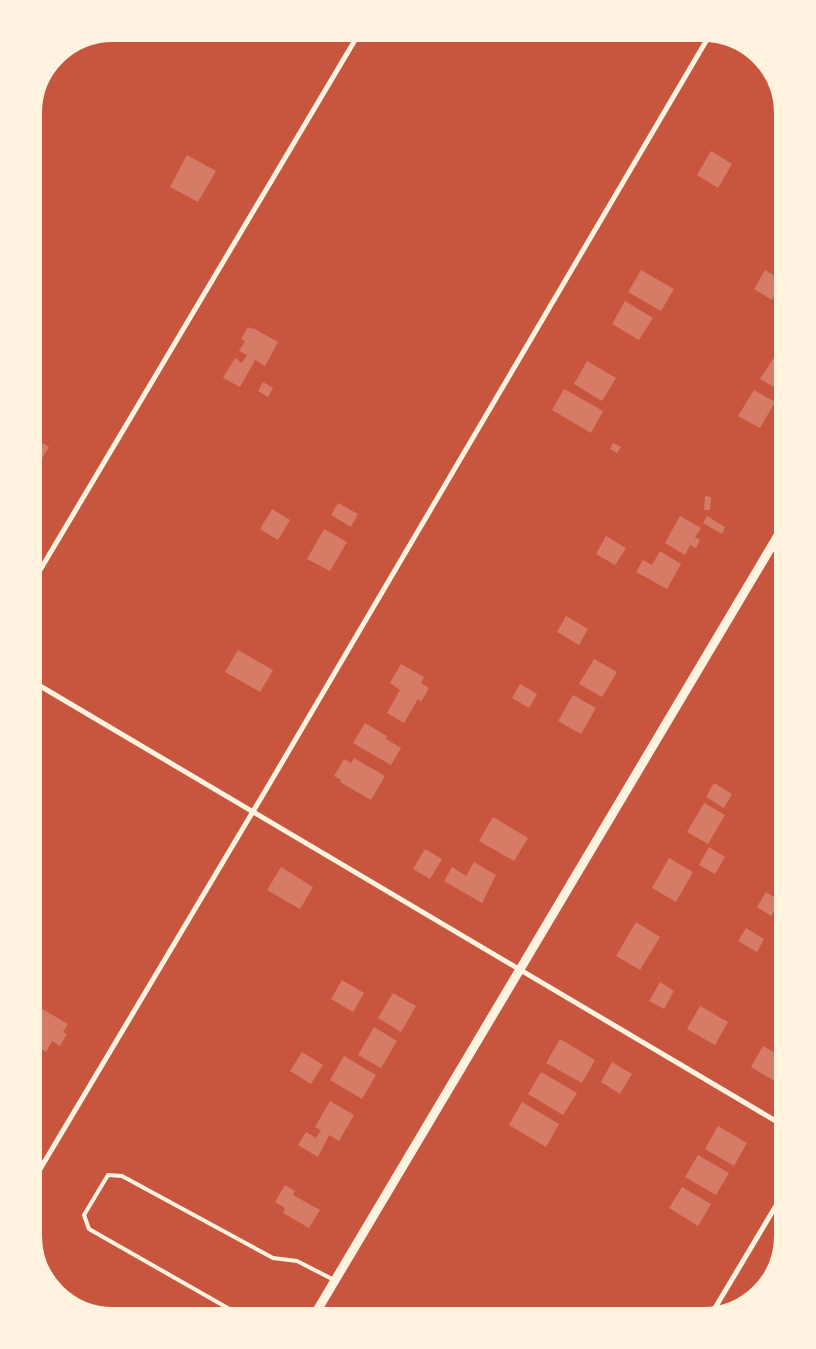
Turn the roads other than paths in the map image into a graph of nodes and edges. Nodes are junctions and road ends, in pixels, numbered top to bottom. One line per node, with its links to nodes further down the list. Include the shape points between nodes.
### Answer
1 (356, 39): 4 (street)
2 (707, 39): 6 (street)
3 (777, 537): 7 (street)
4 (39, 572)
5 (39, 685): 6 (street)
6 (254, 811): 7 (street); 9 (street)
7 (520, 971): 8 (street); 11 (street)
8 (777, 1121)
9 (39, 1171)
10 (777, 1204): 12 (street)
11 (334, 1280): 13 (lane, via 297,1261 273,1258 122,1176 108,1175 84,1215 89,1229); 14 (street)
12 (714, 1309)
13 (231, 1310)
14 (317, 1310)

